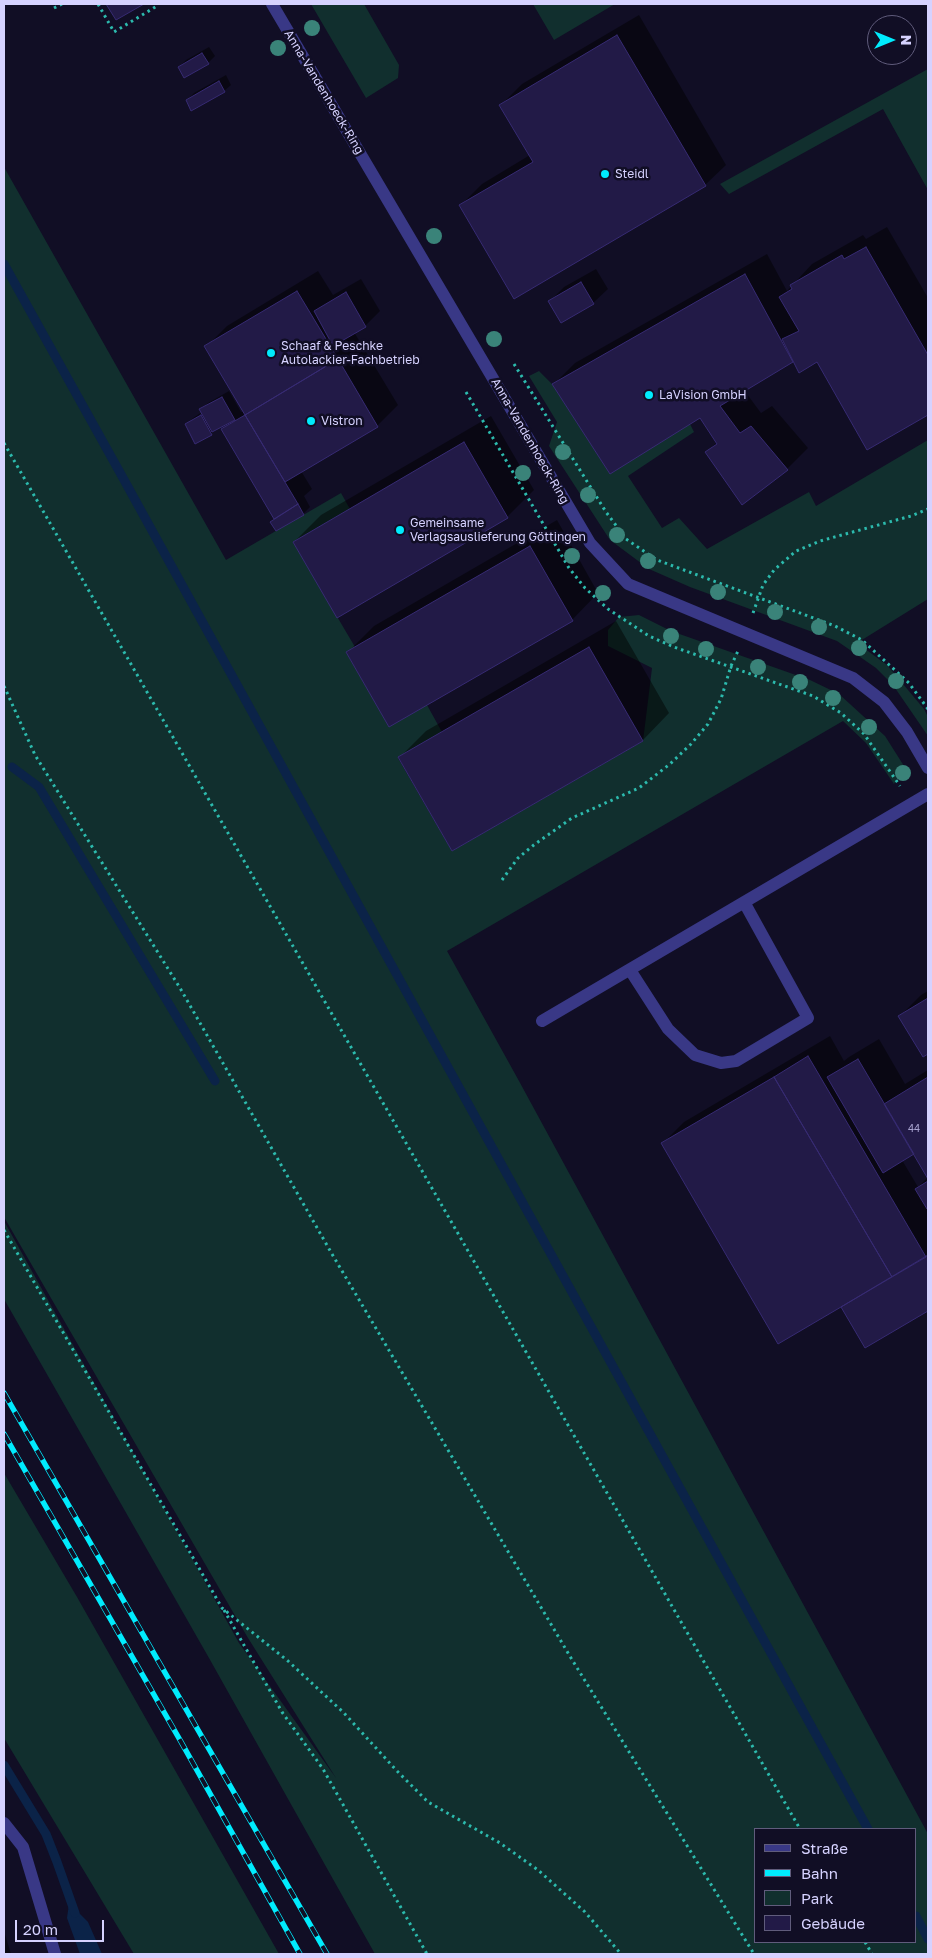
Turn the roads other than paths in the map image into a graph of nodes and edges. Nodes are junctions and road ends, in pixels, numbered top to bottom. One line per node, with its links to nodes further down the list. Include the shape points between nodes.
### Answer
1 (272, 4): 2 (street, Anna-Vandenhoeck-Ring, via 590,543 628,584 853,678 884,702)
2 (928, 768)
3 (928, 794): 4 (street)
4 (744, 902): 5 (street); 5 (street, via 808,1018 736,1061 721,1063 695,1055 668,1029)
5 (630, 970): 6 (street)
6 (542, 1021)
7 (4, 1823): 8 (street, via 23,1847)
8 (55, 1954)

